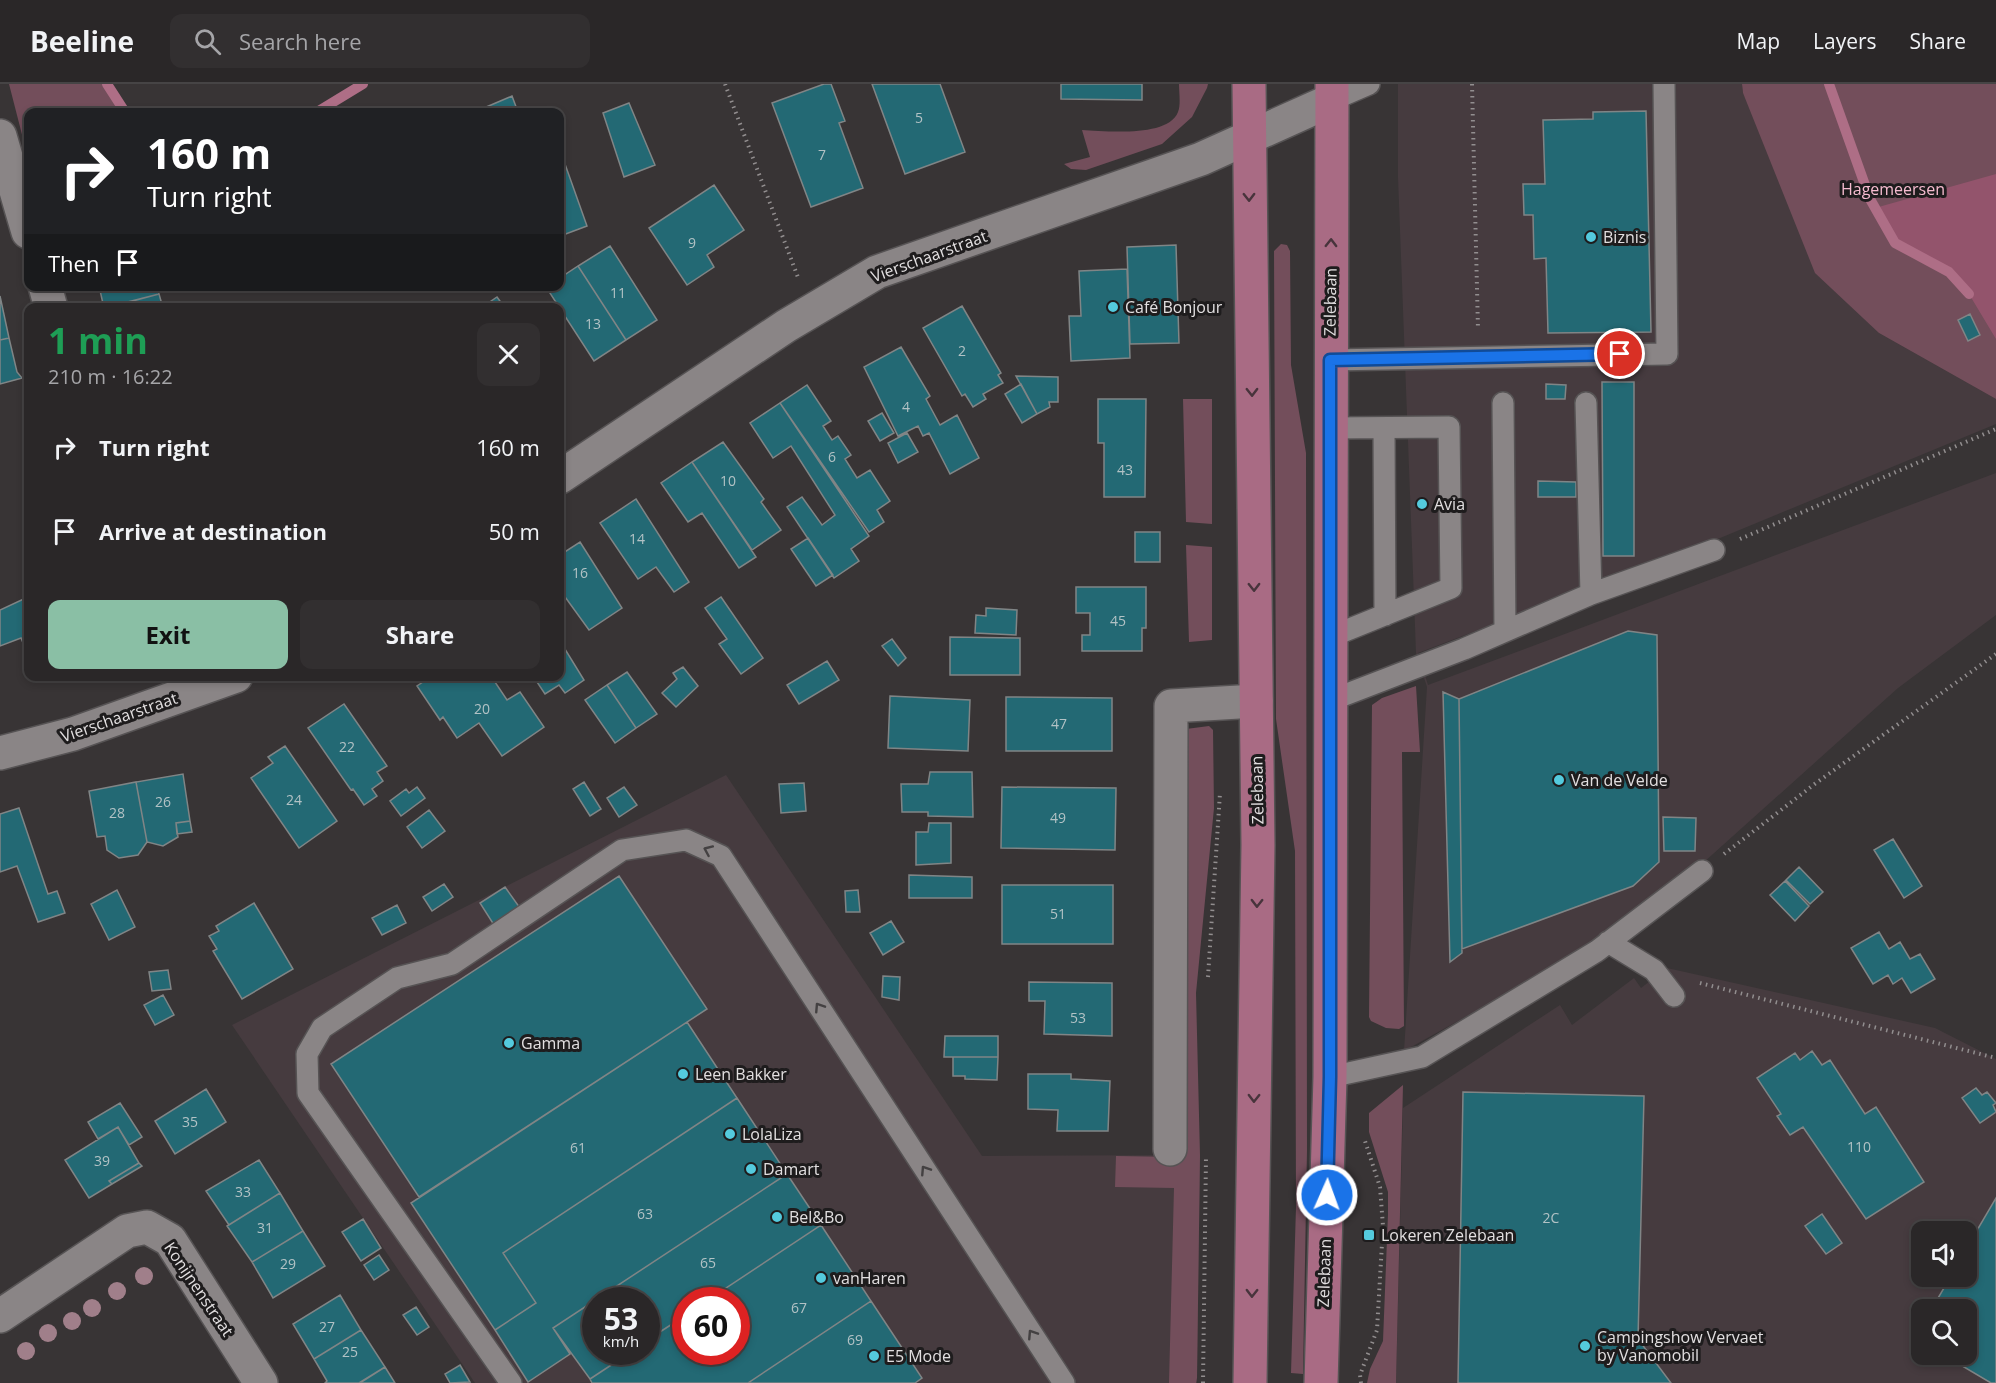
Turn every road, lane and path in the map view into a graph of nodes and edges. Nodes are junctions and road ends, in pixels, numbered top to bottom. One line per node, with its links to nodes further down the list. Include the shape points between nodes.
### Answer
1 (725, 84): 10 (path)
2 (1249, 84): 8 (main road, Zelebaan)
3 (1369, 84): 6 (lane)
4 (1472, 84): 11 (path)
5 (1664, 84): 11 (lane, via 1667,354)
6 (1332, 92): 8 (street, Vierschaarstraat); 12 (main road, Zelebaan, one-way to 6)
7 (0, 136): 9 (street)
8 (1248, 139): 10 (street, Vierschaarstraat, via 877,272); 28 (main road, Zelebaan, one-way to 28)
9 (24, 218)
10 (811, 311): 18 (street, Vierschaarstraat)
11 (1478, 357): 12 (lane)
12 (1330, 360): 16 (main road, Zelebaan)
13 (1586, 403): 20 (lane)
14 (1503, 404): 22 (lane)
15 (1384, 428): 16 (lane); 21 (lane); 21 (lane, via 1449,427 1451,588)
16 (1330, 429): 23 (main road, Zelebaan)
17 (1996, 429): 19 (path)
18 (564, 474)
19 (1714, 550): 20 (lane)
20 (1591, 594): 22 (lane)
21 (1385, 615): 23 (lane)
22 (1505, 631): 27 (lane)
23 (1330, 637): 27 (main road, Zelebaan)
24 (1996, 654): 30 (path, via 1816,783)
25 (208, 681): 26 (street, Vierschaarstraat)
26 (186, 685): 29 (street, Vierschaarstraat, via 73,734)
27 (1329, 700): 36 (main road, Zelebaan)
28 (1256, 701): 39 (street, via 1171,706); 45 (main road, Zelebaan, one-way to 45, via 1258,845)
29 (0, 753)
30 (1702, 871): 31 (lane)
31 (1608, 942): 34 (lane, via 1654,970); 36 (lane, via 1422,1057)
32 (1208, 976): 33 (path)
33 (1208, 988)
34 (1670, 991): 35 (path, via 1681,977)
35 (1996, 1058)
36 (1330, 1077): 46 (main road, Zelebaan)
37 (1365, 1142): 47 (path, via 1380,1187 1383,1226 1377,1330 1360,1375)
38 (1206, 1144): 44 (path)
39 (1170, 1149)
40 (0, 1316): 41 (street, Konijnenstraat, via 127,1231 147,1227 170,1240)
41 (261, 1383)
42 (511, 1383): 43 (lane, one-way to 42, via 721,856 686,840 622,850 452,964 397,978 322,1028 308,1054 309,1093)
43 (1064, 1383)
44 (1203, 1383)
45 (1250, 1383)
46 (1321, 1383)
47 (1361, 1383)

